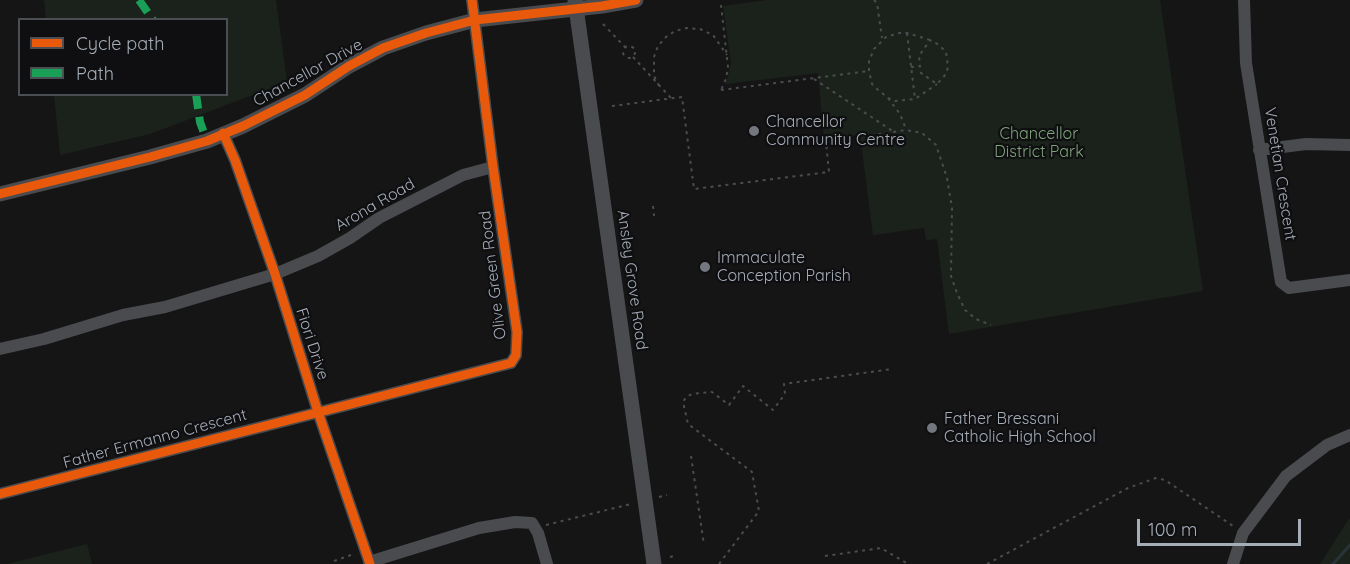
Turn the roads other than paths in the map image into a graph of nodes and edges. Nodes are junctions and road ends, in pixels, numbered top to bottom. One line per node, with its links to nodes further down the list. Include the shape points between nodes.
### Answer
1 (472, 0): 5 (street, Olive Green Road)
2 (636, 0): 4 (street, Chancellor Drive)
3 (1244, 0): 8 (street, Venetian Crescent, via 1246,63)
4 (575, 4): 5 (street, Chancellor Drive); 19 (street, Ansley Grove Road)
5 (475, 20): 6 (street, Chancellor Drive, via 383,48 305,95); 9 (street, Olive Green Road)
6 (223, 133): 10 (street, Chancellor Drive, via 150,157); 11 (street, Fiori Drive)
7 (1350, 145): 8 (street, via 1306,144)
8 (1259, 150): 12 (street, Venetian Crescent, via 1281,282 1289,288)
9 (493, 167): 11 (street, Arona Road, via 463,175 379,218 318,256); 14 (street, Olive Green Road, via 517,332 516,355 511,363)
10 (0, 194)
11 (274, 274): 13 (street, via 165,307); 14 (street, Fiori Drive)
12 (1350, 280)
13 (0, 349)
14 (318, 412): 16 (street, Father Ermanno Crescent); 17 (street, Fiori Drive)
15 (1350, 435): 20 (street, via 1327,445 1286,476 1243,533)
16 (0, 494)
17 (368, 559): 18 (street, via 515,522 532,523)
18 (547, 564)
19 (654, 564)
20 (1233, 564)

